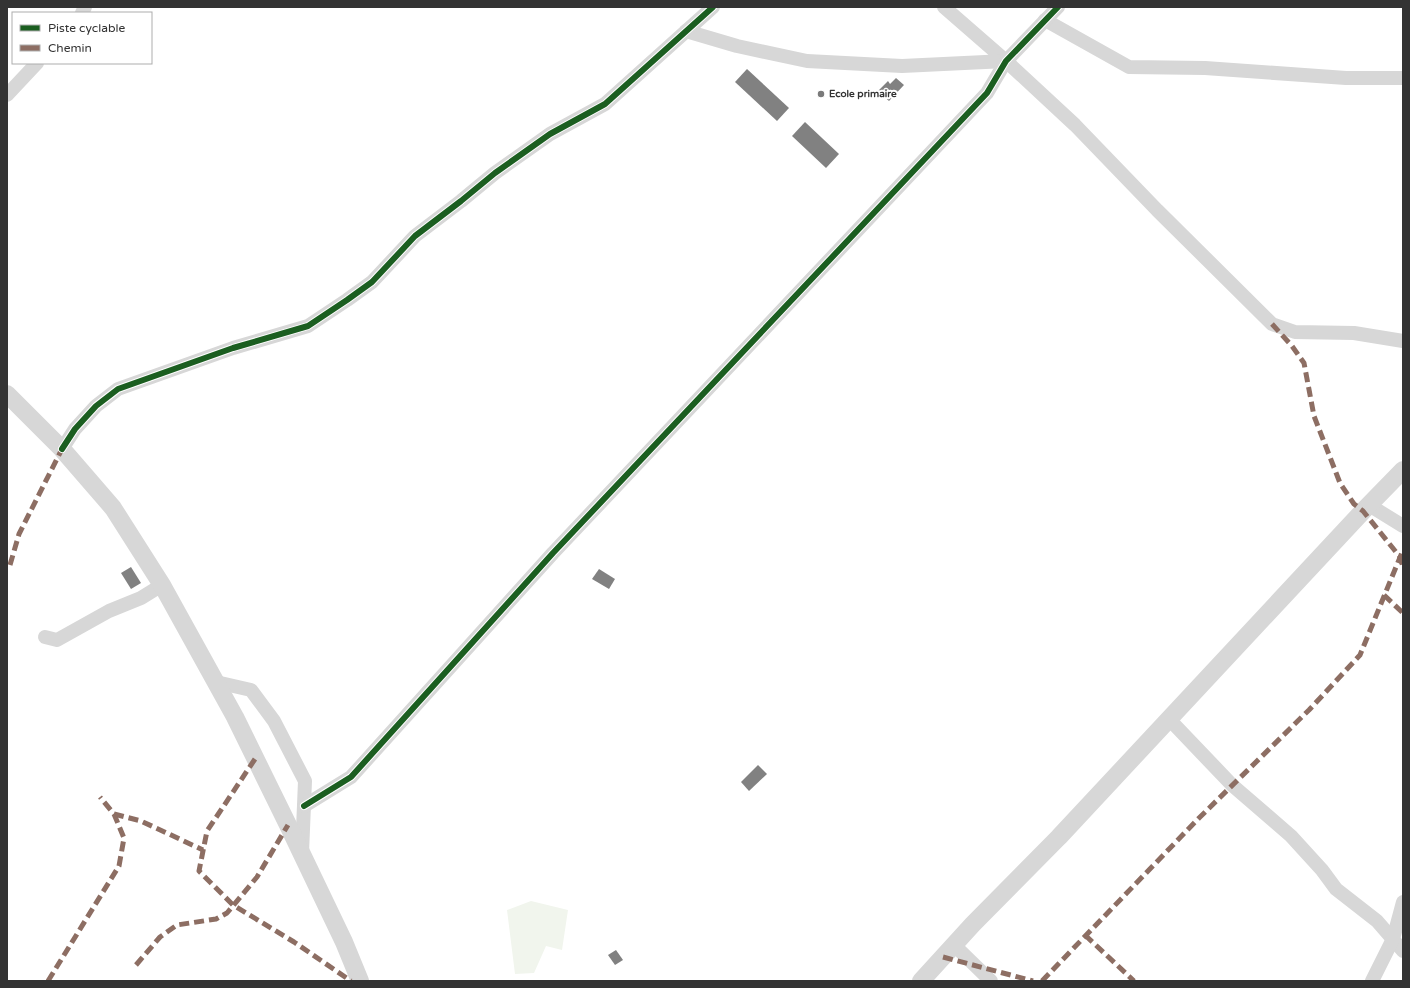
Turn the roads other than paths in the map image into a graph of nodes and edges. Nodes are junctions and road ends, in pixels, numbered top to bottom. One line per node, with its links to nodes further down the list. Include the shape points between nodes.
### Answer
1 (713, 7): 5 (street)
2 (944, 7): 6 (street)
3 (1058, 7): 4 (street)
4 (1045, 20): 6 (street); 8 (street, via 1129,67 1205,68 1346,78)
5 (686, 31): 6 (street, via 737,46 807,61 902,66); 12 (street, via 605,104 550,134 495,173 415,236 372,282 348,300 308,326 233,348 118,389 96,406)
6 (1006, 62): 10 (street, via 1075,125 1272,324 1295,332 1354,333); 20 (street, via 987,93 553,553 351,777)
7 (36, 64): 9 (street)
8 (1403, 78)
9 (7, 95)
10 (1403, 341)
11 (7, 394): 12 (street)
12 (62, 448): 16 (street, via 113,508)
13 (1403, 470): 14 (street)
14 (1369, 505): 15 (street); 19 (street)
15 (1403, 526)
16 (162, 585): 17 (street, via 57,640); 18 (street)
17 (45, 637)
18 (216, 682): 20 (street, via 251,690 274,721 305,781); 21 (street)
19 (1169, 719): 23 (street, via 1232,785 1291,836 1336,889 1377,921); 24 (street)
20 (304, 806): 21 (street)
21 (302, 853): 26 (street)
22 (1403, 902): 23 (street)
23 (1393, 939): 25 (street); 29 (street)
24 (954, 945): 27 (street); 28 (street)
25 (1403, 951)
26 (360, 981)
27 (921, 981)
28 (991, 981)
29 (1372, 981)

